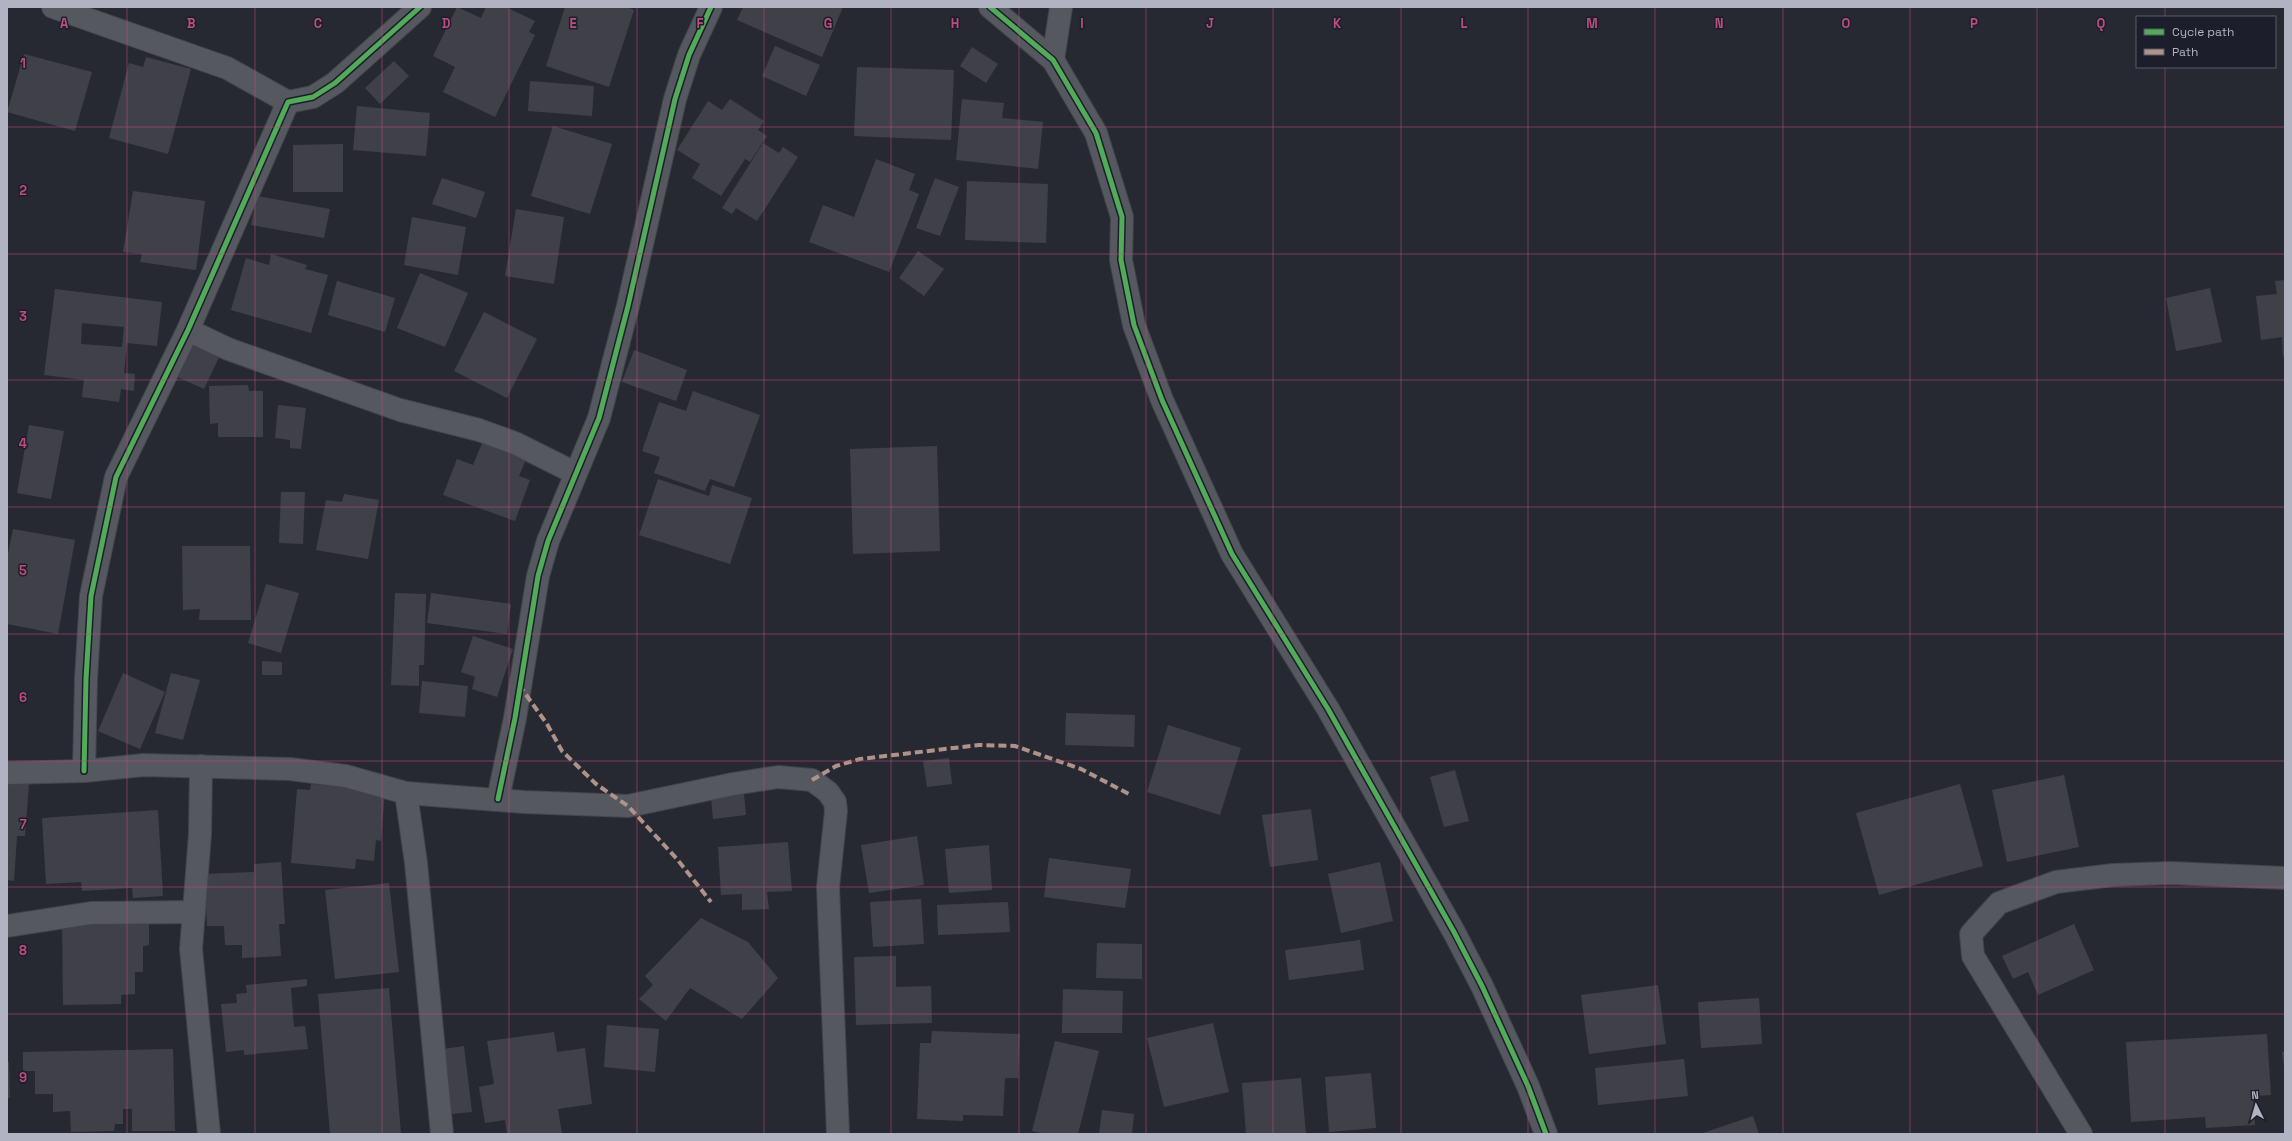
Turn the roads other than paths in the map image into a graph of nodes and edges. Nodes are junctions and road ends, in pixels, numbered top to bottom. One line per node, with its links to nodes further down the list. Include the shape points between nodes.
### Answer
1 (53, 7): 7 (street, via 227,68)
2 (420, 7): 7 (street, via 336,83 313,97)
3 (711, 7): 9 (street, via 682,74 599,418)
4 (990, 7): 6 (street)
5 (1061, 7): 6 (street)
6 (1053, 60): 21 (street, via 1096,133 1122,217 1121,260 1134,325 1162,400 1209,506 1232,554 1328,709 1454,932 1528,1086)
7 (288, 102): 8 (street)
8 (188, 330): 9 (street, via 228,349 400,410 479,430 508,441); 11 (street, via 116,477 91,596)
9 (574, 474): 14 (street, via 548,541 538,576 511,740)
10 (201, 766): 11 (street, via 144,765); 13 (street, via 290,769 346,776); 16 (street, via 200,834)
11 (84, 771): 12 (street)
12 (7, 773)
13 (406, 792): 14 (street); 19 (street, via 416,864)
14 (498, 799): 20 (street, via 628,806 778,777 812,780 828,792 835,802 836,811 828,887)
15 (2285, 878): 22 (street, via 2170,873 2112,875 2063,882 1999,903 1971,934 1973,956)
16 (194, 912): 17 (street, via 91,913); 18 (street, via 191,949)
17 (7, 926)
18 (209, 1134)
19 (442, 1134)
20 (838, 1134)
21 (1546, 1134)
22 (2081, 1134)

